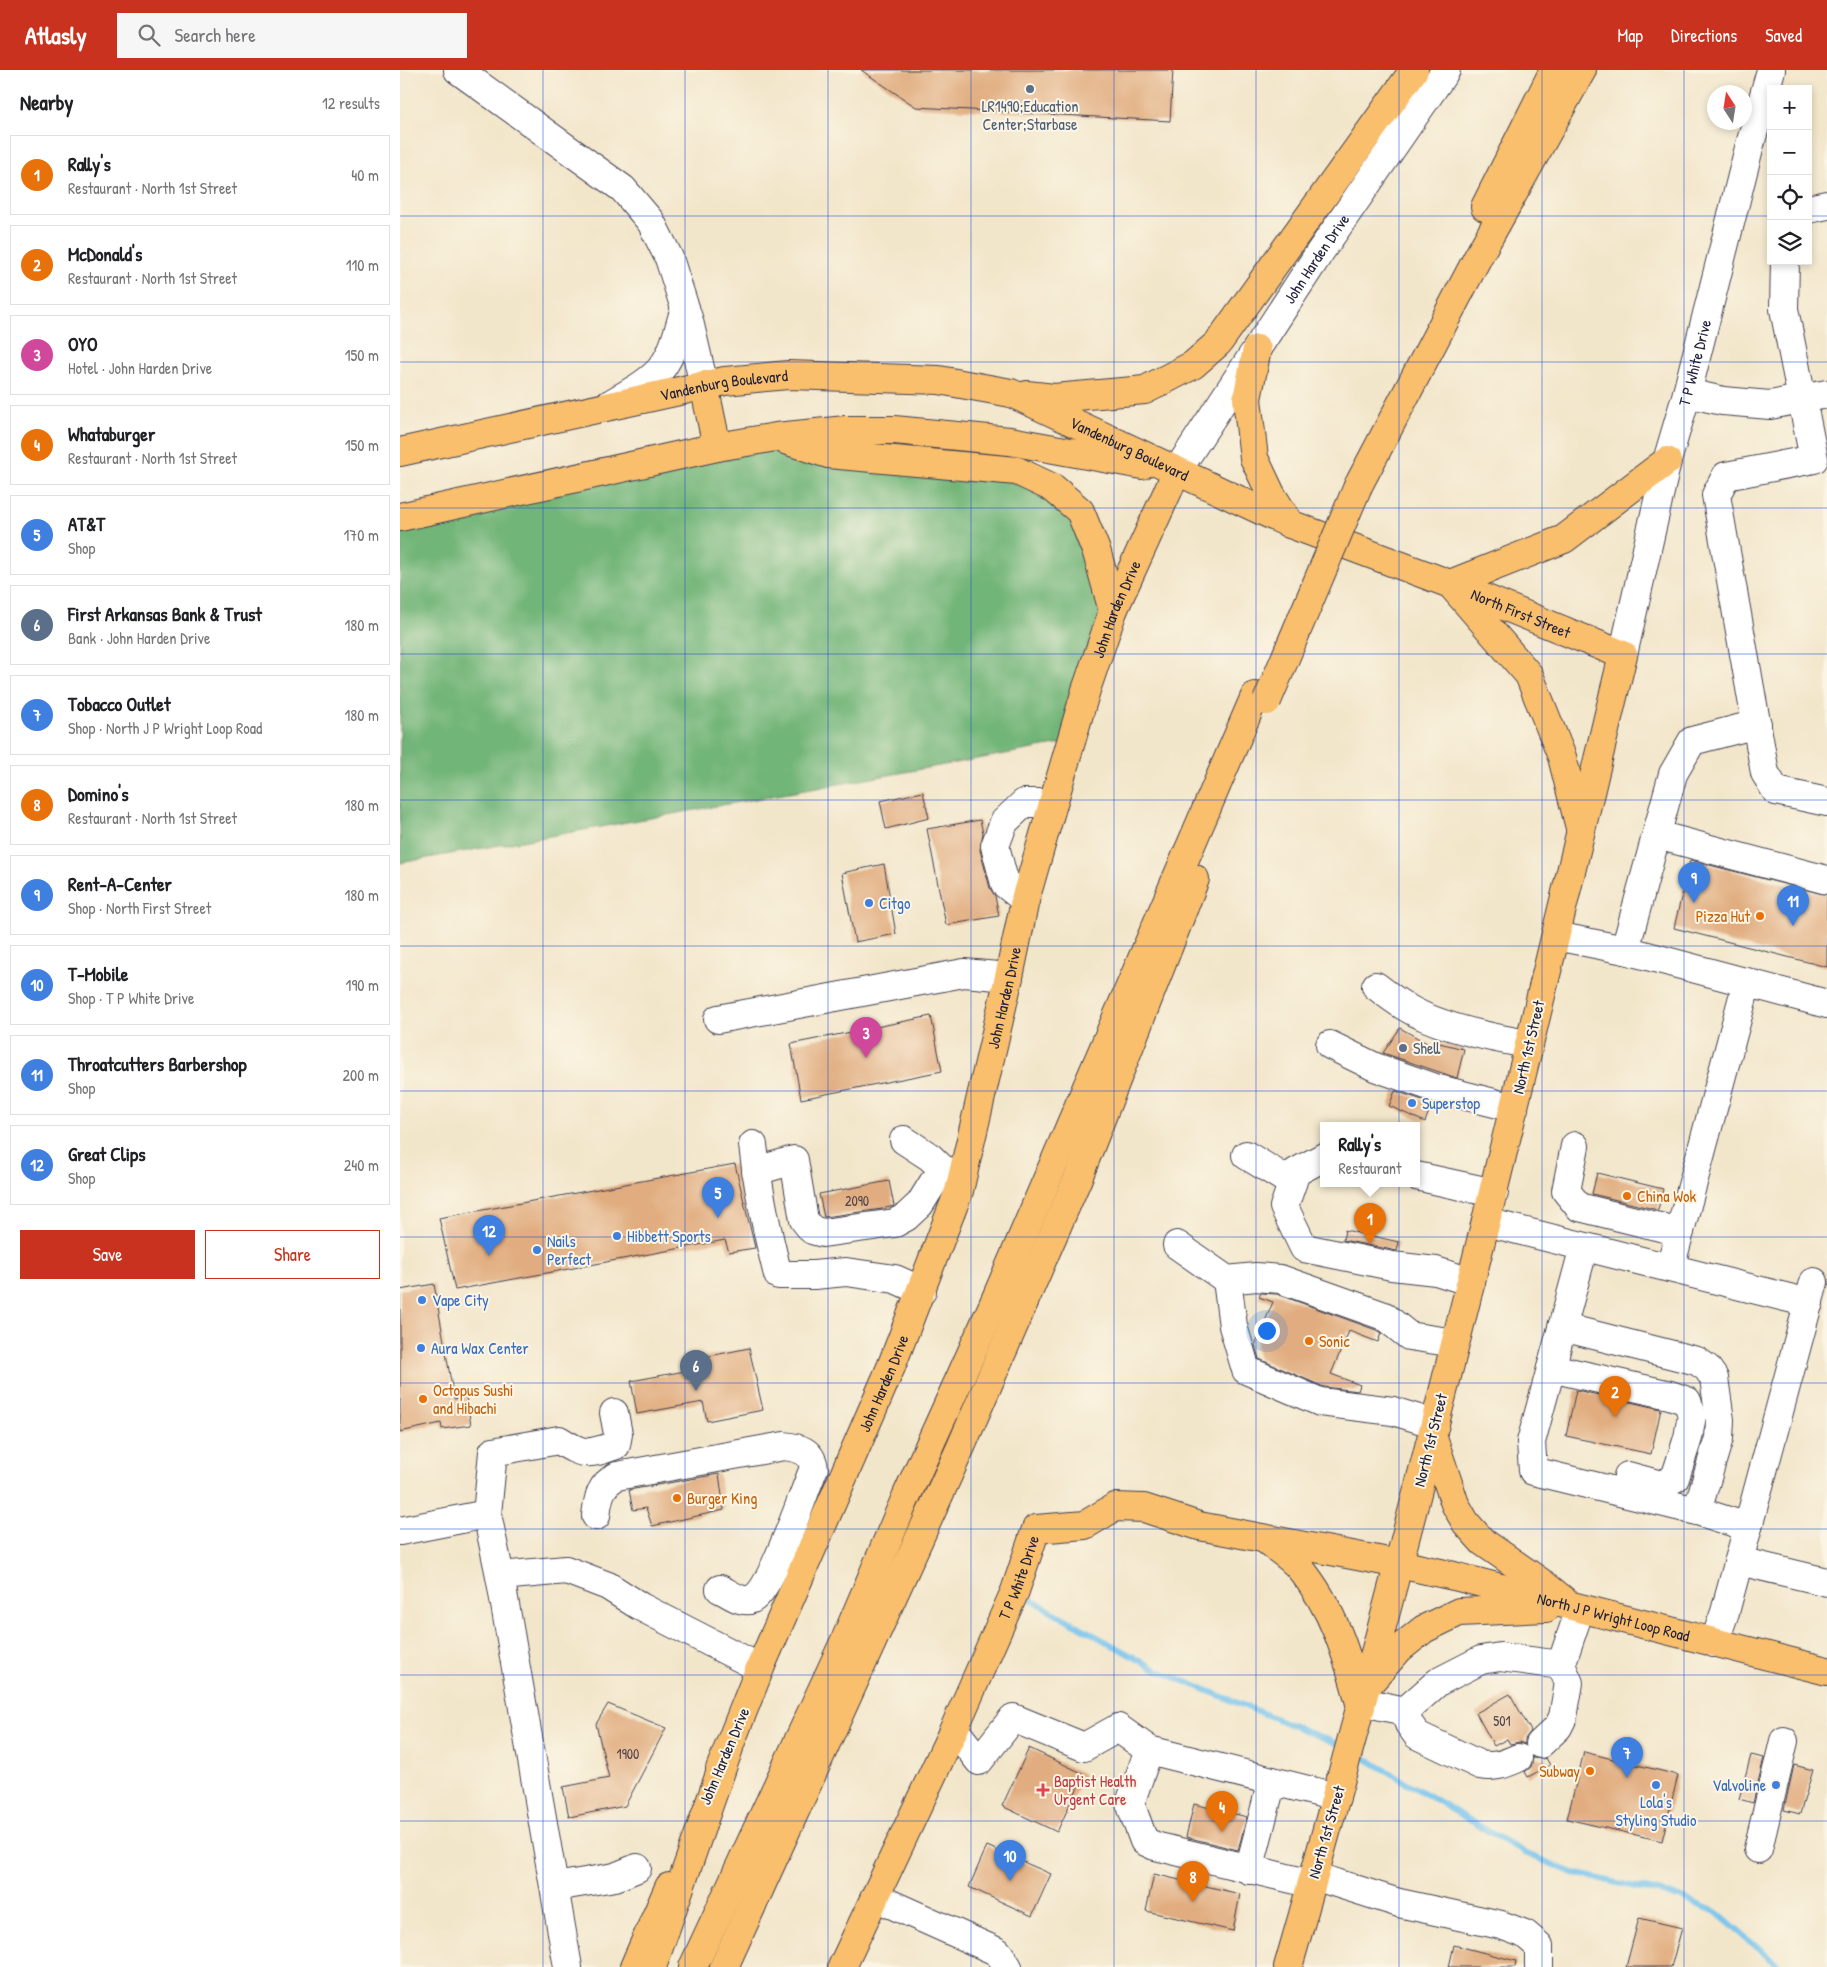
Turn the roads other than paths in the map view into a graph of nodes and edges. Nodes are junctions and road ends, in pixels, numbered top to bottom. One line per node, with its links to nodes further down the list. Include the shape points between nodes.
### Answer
1 (458, 70): 10 (street, via 623,189 651,222 669,258)
2 (1414, 70): 14 (main road, via 1218,343 1193,365 1145,390 1054,398)
3 (1446, 70): 11 (street, John Harden Drive)
4 (1554, 70): 23 (main road)
5 (1582, 70): 23 (main road)
6 (1771, 70): 13 (street, T P White Drive, via 1748,148)
7 (1827, 205): 8 (street)
8 (1812, 208)
9 (1785, 265): 15 (street, via 1784,309)
10 (685, 308): 12 (street); 16 (street, via 677,338 663,366 636,390)
11 (1257, 349): 22 (street, John Harden Drive); 25 (main road, via 1247,398 1254,458)
12 (704, 385): 14 (main road, Vandenburg Boulevard, via 788,375 874,377 939,380); 16 (main road, Vandenburg Boulevard); 18 (main road)
13 (1687, 392): 15 (street, via 1723,401 1770,404); 21 (street, T P White Drive)
14 (1011, 393): 22 (main road, Vandenburg Boulevard)
15 (1814, 396): 20 (street)
16 (606, 406): 19 (main road, Vandenburg Boulevard)
17 (776, 437): 18 (main road, Vandenburg Boulevard); 22 (main road, Vandenburg Boulevard, via 846,430 894,430 1010,441); 27 (main road, via 828,454 1017,471 1053,488 1080,512 1097,552)
18 (717, 447): 24 (main road, Vandenburg Boulevard)
19 (400, 452)
20 (1820, 458): 30 (street, via 1726,476 1716,495)
21 (1667, 461): 26 (main road, via 1564,539); 28 (street, T P White Drive)
22 (1178, 471): 25 (main road, North First Street); 27 (main road, John Harden Drive)
23 (1351, 483): 29 (main road)
24 (400, 517)
25 (1290, 524): 26 (main road, North First Street)
26 (1450, 584): 28 (main road, North First Street); 33 (main road, via 1529,675 1562,757)
27 (1112, 612): 31 (main road, John Harden Drive)
28 (1623, 655): 33 (main road)
29 (1261, 699): 102 (main road, via 846,1638); 103 (main road, via 1202,861 1078,1178 960,1449)
30 (1756, 724): 32 (street, via 1765,773 1776,791); 34 (street, via 1692,741 1673,774)
31 (1054, 802): 36 (main road, John Harden Drive); 36 (street, via 1024,803 1004,822 995,846 1005,884)
32 (1827, 802)
33 (1581, 832): 37 (main road)
34 (1657, 835): 35 (street); 38 (street)
35 (1827, 880)
36 (1025, 900): 39 (main road, John Harden Drive)
37 (1559, 923): 38 (street); 44 (main road, North 1st Street)
38 (1625, 950): 40 (street)
39 (1009, 977): 43 (street, via 964,973); 52 (main road, John Harden Drive)
40 (1747, 982): 42 (street); 56 (street)
41 (1376, 986): 44 (street, via 1405,1007 1444,1024)
42 (1827, 1004)
43 (718, 1019)
44 (1528, 1044): 46 (main road, North 1st Street)
45 (1330, 1045): 46 (street, via 1374,1067 1435,1088)
46 (1514, 1108): 54 (main road, North 1st Street)
47 (904, 1140): 52 (street)
48 (1575, 1146): 56 (street, via 1566,1190 1579,1206)
49 (1246, 1155): 53 (street)
50 (1320, 1159): 53 (street, via 1296,1172)
51 (1420, 1177): 54 (street)
52 (956, 1178): 62 (main road, John Harden Drive); 62 (street, via 933,1183 920,1204 895,1223 823,1233 812,1230 804,1220 794,1160 754,1158 778,1275 846,1272 895,1279)
53 (1292, 1182): 61 (street, via 1284,1207 1304,1248 1392,1266 1436,1271)
54 (1494, 1193): 55 (main road, North 1st Street)
55 (1486, 1222): 58 (street); 61 (main road, North 1st Street)
56 (1680, 1232): 59 (street)
57 (1177, 1244): 60 (street)
58 (1584, 1247): 59 (street); 63 (street)
59 (1670, 1268): 72 (street, via 1812,1293)
60 (1227, 1280): 64 (street, via 1280,1279 1384,1316 1409,1336); 67 (street, via 1233,1326 1246,1370 1320,1402 1393,1411)
61 (1471, 1282): 64 (main road, North 1st Street)
62 (922, 1291): 83 (main road, John Harden Drive)
63 (1562, 1327): 65 (street); 69 (street, via 1697,1361 1708,1368 1714,1378 1718,1398 1719,1438)
64 (1455, 1343): 67 (main road, North 1st Street)
65 (1551, 1368): 68 (street, via 1531,1442); 68 (street, via 1687,1401 1692,1415 1688,1438 1675,1478 1661,1485)
66 (614, 1413): 70 (street, via 618,1434 616,1446 595,1453 576,1452 559,1440 493,1452)
67 (1433, 1429): 76 (main road, North 1st Street); 80 (main road, via 1455,1504 1466,1522 1483,1542)
68 (1532, 1452): 69 (street, via 1533,1471)
69 (1697, 1511): 72 (street)
70 (487, 1514): 73 (street); 77 (street)
71 (596, 1516): 79 (street, via 602,1488 617,1476 784,1446 800,1448 808,1453 814,1468 773,1570 760,1593 752,1600 740,1600)
72 (1748, 1527): 75 (street)
73 (400, 1531)
74 (1264, 1538): 76 (main road, T P White Drive); 85 (main road, via 1298,1567 1323,1602); 87 (main road, T P White Drive, via 1199,1526 1144,1508 1115,1507 1085,1525 1036,1529 1016,1591)
75 (1739, 1562): 78 (street); 81 (street)
76 (1399, 1564): 80 (main road, North J P Wright Loop Road); 85 (main road, North 1st Street)
77 (500, 1576): 83 (street, via 566,1570 608,1586 641,1608); 97 (street)
78 (1827, 1582)
79 (720, 1590)
80 (1575, 1608): 81 (main road, North J P Wright Loop Road); 82 (street); 85 (main road, via 1459,1612 1424,1629 1399,1649)
81 (1714, 1643): 84 (main road, North J P Wright Loop Road)
82 (1561, 1665): 86 (street, via 1500,1657 1481,1660 1438,1682); 86 (street, via 1569,1683 1563,1717 1558,1726 1529,1751 1500,1766 1480,1765 1417,1735)
83 (760, 1668): 89 (main road, John Harden Drive)
84 (1827, 1671)
85 (1364, 1698): 86 (street); 92 (main road, North 1st Street)
86 (1405, 1712)
87 (954, 1729): 90 (street, via 979,1761 1013,1718 1084,1747 1118,1728); 98 (main road, T P White Drive)
88 (1784, 1741): 93 (street)
89 (729, 1748): 100 (main road, John Harden Drive); 101 (main road)
90 (1149, 1750): 91 (street); 95 (street, via 1130,1802 1144,1841)
91 (1272, 1780): 92 (street); 95 (street)
92 (1336, 1797): 96 (main road, North 1st Street)
93 (1758, 1850)
94 (637, 1868): 97 (street, via 615,1877)
95 (1249, 1870): 96 (street)
96 (1313, 1880): 106 (main road, North 1st Street); 107 (street, via 1500,1925 1525,1934 1539,1946)
97 (555, 1887): 99 (street)
98 (875, 1897): 104 (main road, T P White Drive); 105 (street, via 998,1952)
99 (568, 1967)
100 (634, 1967)
101 (652, 1967)
102 (693, 1967)
103 (724, 1967)
104 (842, 1967)
105 (1008, 1967)
106 (1288, 1967)
107 (1539, 1967)

